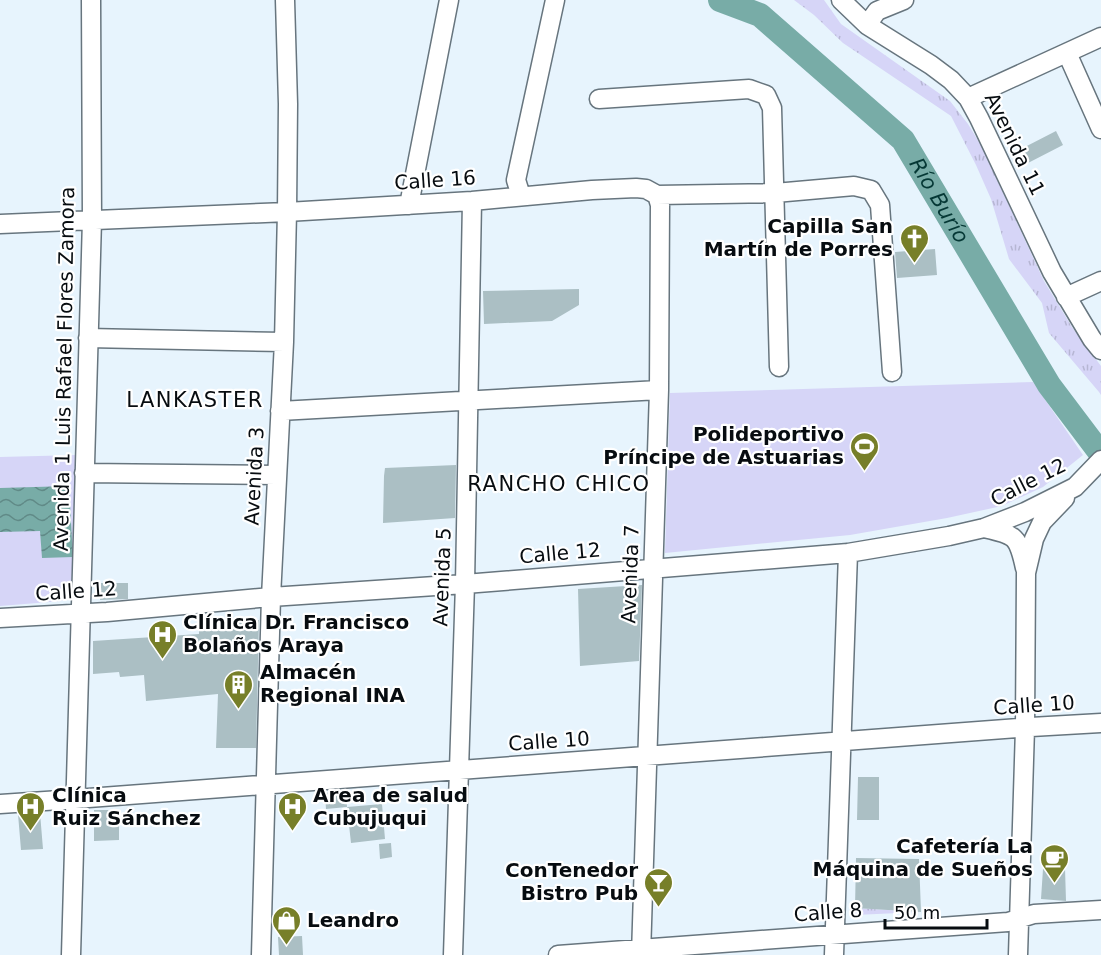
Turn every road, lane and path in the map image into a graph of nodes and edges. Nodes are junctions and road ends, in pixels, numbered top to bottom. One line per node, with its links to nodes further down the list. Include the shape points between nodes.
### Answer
1 (90, 0): 19 (street, Avenida 1 Luis Rafael Flores Zamora)
2 (285, 0): 18 (street, Avenida 3)
3 (449, 0): 17 (street)
4 (555, 0): 15 (street, via 516,180)
5 (841, 0): 7 (street, Avenida 11)
6 (904, 0): 7 (street, via 877,11)
7 (867, 25): 10 (street, Avenida 11, via 944,75)
8 (1101, 37): 9 (street)
9 (1067, 53): 10 (street); 12 (street)
10 (968, 98): 22 (street, Avenida 11)
11 (600, 99): 13 (street, via 749,89 766,95 772,108)
12 (1101, 129)
13 (775, 193): 14 (street, Calle 16); 26 (street); 27 (street, Calle 16, via 854,186 871,190 880,205)
14 (657, 195): 15 (street, Calle 16, via 636,188); 28 (street, Avenida 7)
15 (520, 196): 16 (street, Calle 16)
16 (472, 201): 17 (street, Calle 16); 29 (street, Avenida 5)
17 (409, 205): 18 (street, Calle 16)
18 (287, 212): 19 (street, Calle 16); 24 (street, Avenida 3)
19 (92, 220): 20 (street, Calle 16); 23 (street, Avenida 1 Luis Rafael Flores Zamora)
20 (0, 224)
21 (1101, 281): 22 (street)
22 (1066, 297): 25 (street, Avenida 11)
23 (88, 338): 24 (street); 32 (street, Avenida 1 Luis Rafael Flores Zamora)
24 (284, 342): 30 (street, Avenida 3)
25 (1101, 350)
26 (779, 367)
27 (892, 372)
28 (659, 390): 29 (street); 37 (street, Avenida 7)
29 (469, 401): 30 (street); 39 (street, Avenida 5)
30 (280, 411): 33 (street, Avenida 3)
31 (1101, 460): 34 (street, Calle 12)
32 (84, 473): 33 (street); 41 (street, Avenida 1 Luis Rafael Flores Zamora)
33 (276, 475): 40 (street, Avenida 3)
34 (1081, 481): 35 (street, Calle 12, via 1025,512); 38 (street, via 1042,522)
35 (984, 528): 36 (street, Calle 12); 38 (street, via 1008,533 1014,539)
36 (848, 553): 37 (street, Calle 12); 45 (street)
37 (652, 568): 39 (street, Calle 12); 46 (street, Avenida 7)
38 (1026, 573): 44 (street)
39 (465, 584): 40 (street, Calle 12); 47 (street, Avenida 5)
40 (271, 597): 41 (street, Calle 12); 48 (street, Avenida 3)
41 (80, 613): 42 (street, Calle 12); 49 (street, Avenida 1 Luis Rafael Flores Zamora)
42 (0, 618)
43 (1101, 723): 44 (street, Calle 10)
44 (1025, 728): 45 (street, Calle 10); 52 (street)
45 (842, 741): 46 (street, Calle 10); 53 (street)
46 (648, 756): 47 (street, Calle 10); 54 (street, Avenida 7)
47 (458, 770): 48 (street, Calle 10); 57 (street, Avenida 5)
48 (266, 784): 49 (street, Calle 10); 56 (street, Avenida 3)
49 (75, 799): 50 (street, Calle 10); 55 (street, Avenida 1 Luis Rafael Flores Zamora)
50 (0, 804)
51 (1101, 910): 52 (street, Calle 8)
52 (1019, 918): 53 (street, Calle 8, via 1008,922); 60 (street)
53 (835, 934): 54 (street, Calle 8); 59 (street)
54 (641, 952): 58 (street, Calle 8)
55 (71, 955)
56 (261, 955)
57 (453, 955)
58 (558, 955)
59 (834, 955)
60 (1018, 955)

